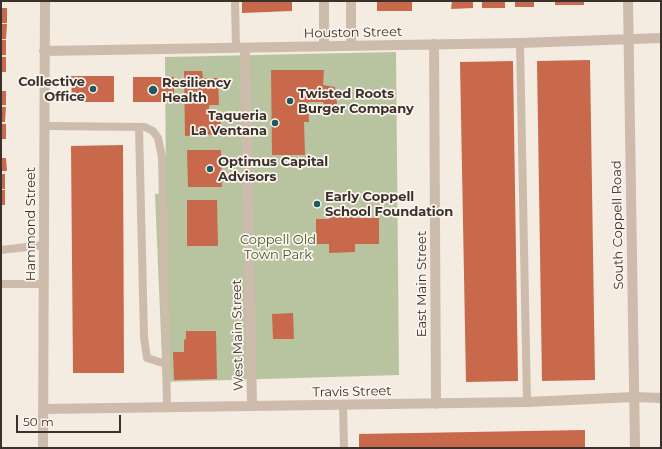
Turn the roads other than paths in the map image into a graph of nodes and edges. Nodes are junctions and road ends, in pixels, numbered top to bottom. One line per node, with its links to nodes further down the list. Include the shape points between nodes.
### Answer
1 (45, 1): 13 (street, Hammond Street)
2 (235, 1): 12 (lane)
3 (324, 1): 10 (street)
4 (351, 1): 11 (street)
5 (628, 1): 6 (street, South Coppell Road)
6 (629, 38): 7 (street, Houston Street); 8 (street, Houston Street); 21 (street, South Coppell Road)
7 (661, 38)
8 (520, 43): 9 (street, Houston Street); 23 (lane)
9 (434, 44): 11 (street, Houston Street); 24 (street, East Main Street)
10 (324, 46): 11 (street, Houston Street); 12 (street, Houston Street)
11 (351, 46)
12 (240, 48): 13 (street, Houston Street); 26 (street, West Main Street)
13 (44, 51): 14 (street, Hammond Street)
14 (44, 126): 15 (lane); 16 (street, Hammond Street)
15 (139, 127): 20 (lane, via 153,131 158,138 162,157); 20 (lane, via 144,337 147,358)
16 (44, 245): 17 (lane); 19 (street, Hammond Street)
17 (1, 250)
18 (1, 284): 19 (lane)
19 (44, 284): 28 (street, Hammond Street)
20 (166, 364): 27 (lane)
21 (634, 398): 22 (street, Travis Street); 23 (street, Travis Street); 31 (street, South Coppell Road)
22 (661, 398)
23 (527, 402): 24 (street, Travis Street)
24 (436, 404): 25 (street, Travis Street)
25 (343, 405): 26 (street, Travis Street); 30 (lane)
26 (252, 406): 27 (street, Travis Street)
27 (167, 408): 28 (street, Travis Street)
28 (43, 409): 29 (street, Hammond Street)
29 (43, 448)
30 (344, 448)
31 (635, 448)

